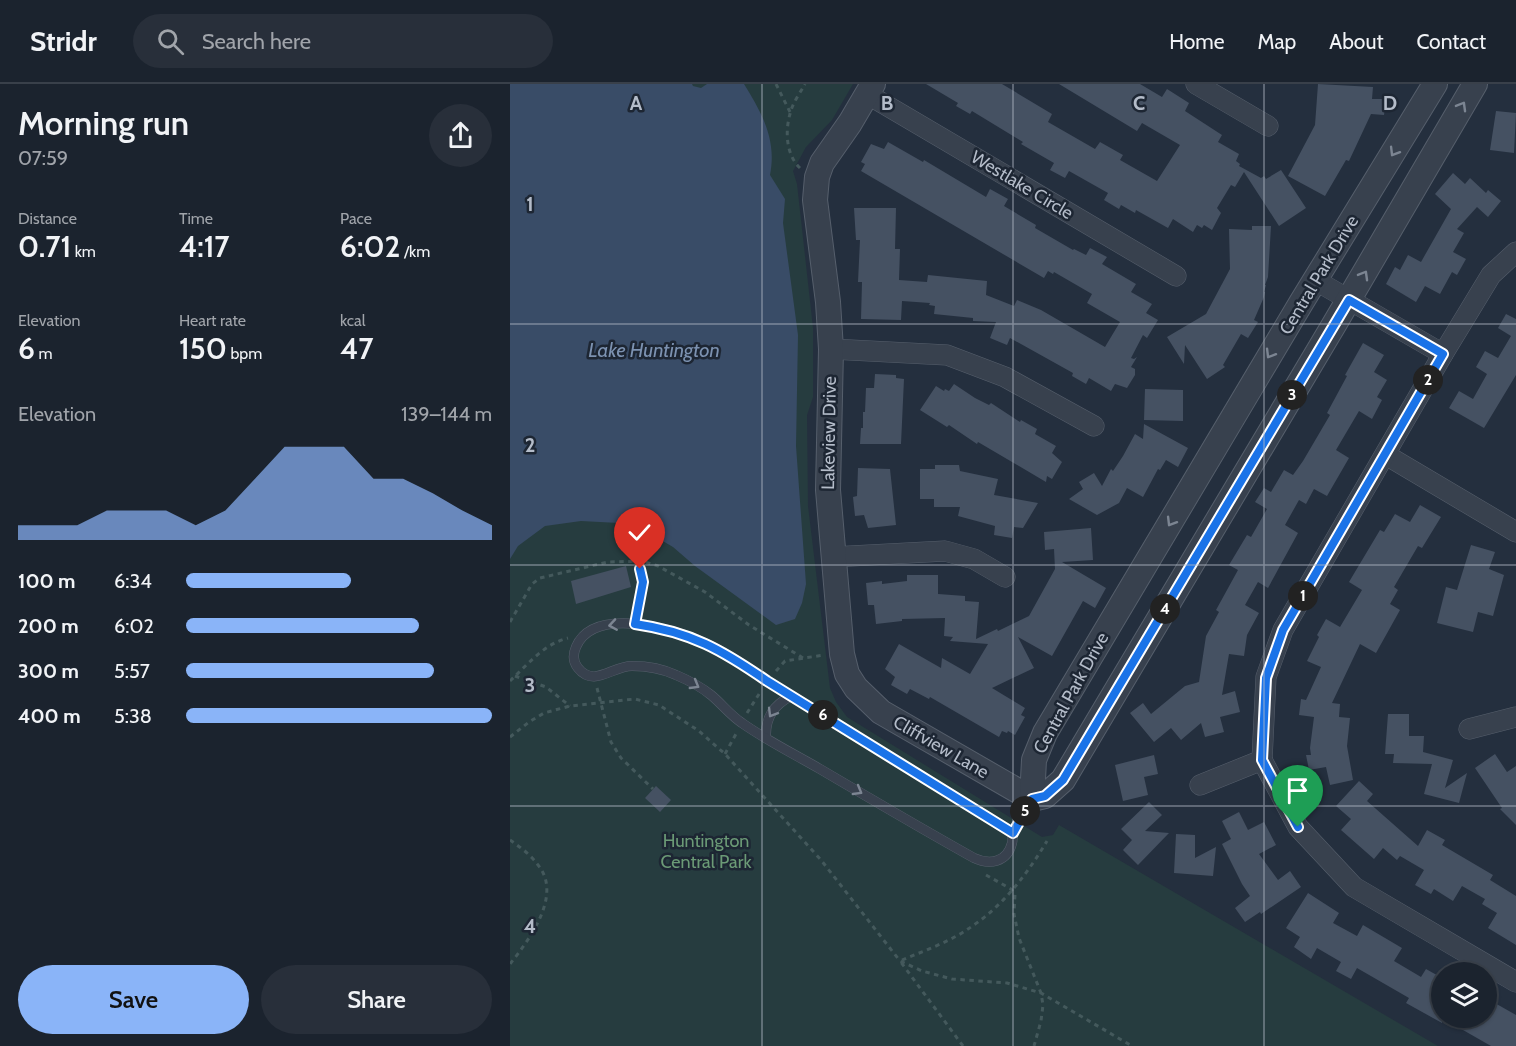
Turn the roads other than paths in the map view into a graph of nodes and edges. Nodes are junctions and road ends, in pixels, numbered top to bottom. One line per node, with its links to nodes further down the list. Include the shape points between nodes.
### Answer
1 (1196, 84): 5 (street)
2 (1435, 84): 8 (street, Central Park Drive, one-way to 8)
3 (1475, 84): 9 (street, Central Park Drive, one-way to 3)
4 (870, 89): 7 (street, Westlake Circle); 10 (street, Lakeview Drive, via 822,163 818,177 815,200)
5 (1268, 126)
6 (1516, 252): 11 (street, via 1491,275)
7 (1176, 276)
8 (1315, 280): 9 (street); 22 (street, Central Park Drive, one-way to 22)
9 (1349, 300): 11 (street); 26 (street, Central Park Drive, via 1063,780 1045,796)
10 (831, 349): 12 (street, via 947,355 1005,377); 15 (street, Lakeview Drive, via 828,490)
11 (1443, 354): 13 (street)
12 (1094, 426)
13 (1386, 455): 14 (street); 23 (street, via 1283,630 1266,678)
14 (1516, 532)
15 (832, 557): 16 (street, via 945,550 974,558); 17 (street, Lakeview Drive, via 842,654)
16 (1005, 578)
17 (856, 688): 24 (street, Cliffview Lane, via 881,712)
18 (791, 696): 21 (lane, one-way to 21, via 774,708); 21 (lane, one-way to 21, via 734,658 680,633 614,623 585,634 574,650 573,660 579,670 594,678 631,666 675,674 700,687 741,723); 27 (lane)
19 (1516, 717): 20 (street)
20 (1469, 729)
21 (766, 738): 27 (lane, one-way to 27, via 985,863 1004,857)
22 (1034, 760): 24 (street, via 1012,776); 26 (street, Central Park Drive)
23 (1262, 760): 25 (street); 28 (street, via 1298,827 1354,887)
24 (995, 779): 26 (street, Cliffview Lane)
25 (1200, 785)
26 (1032, 799): 27 (lane)
27 (1013, 833)
28 (1516, 982)

